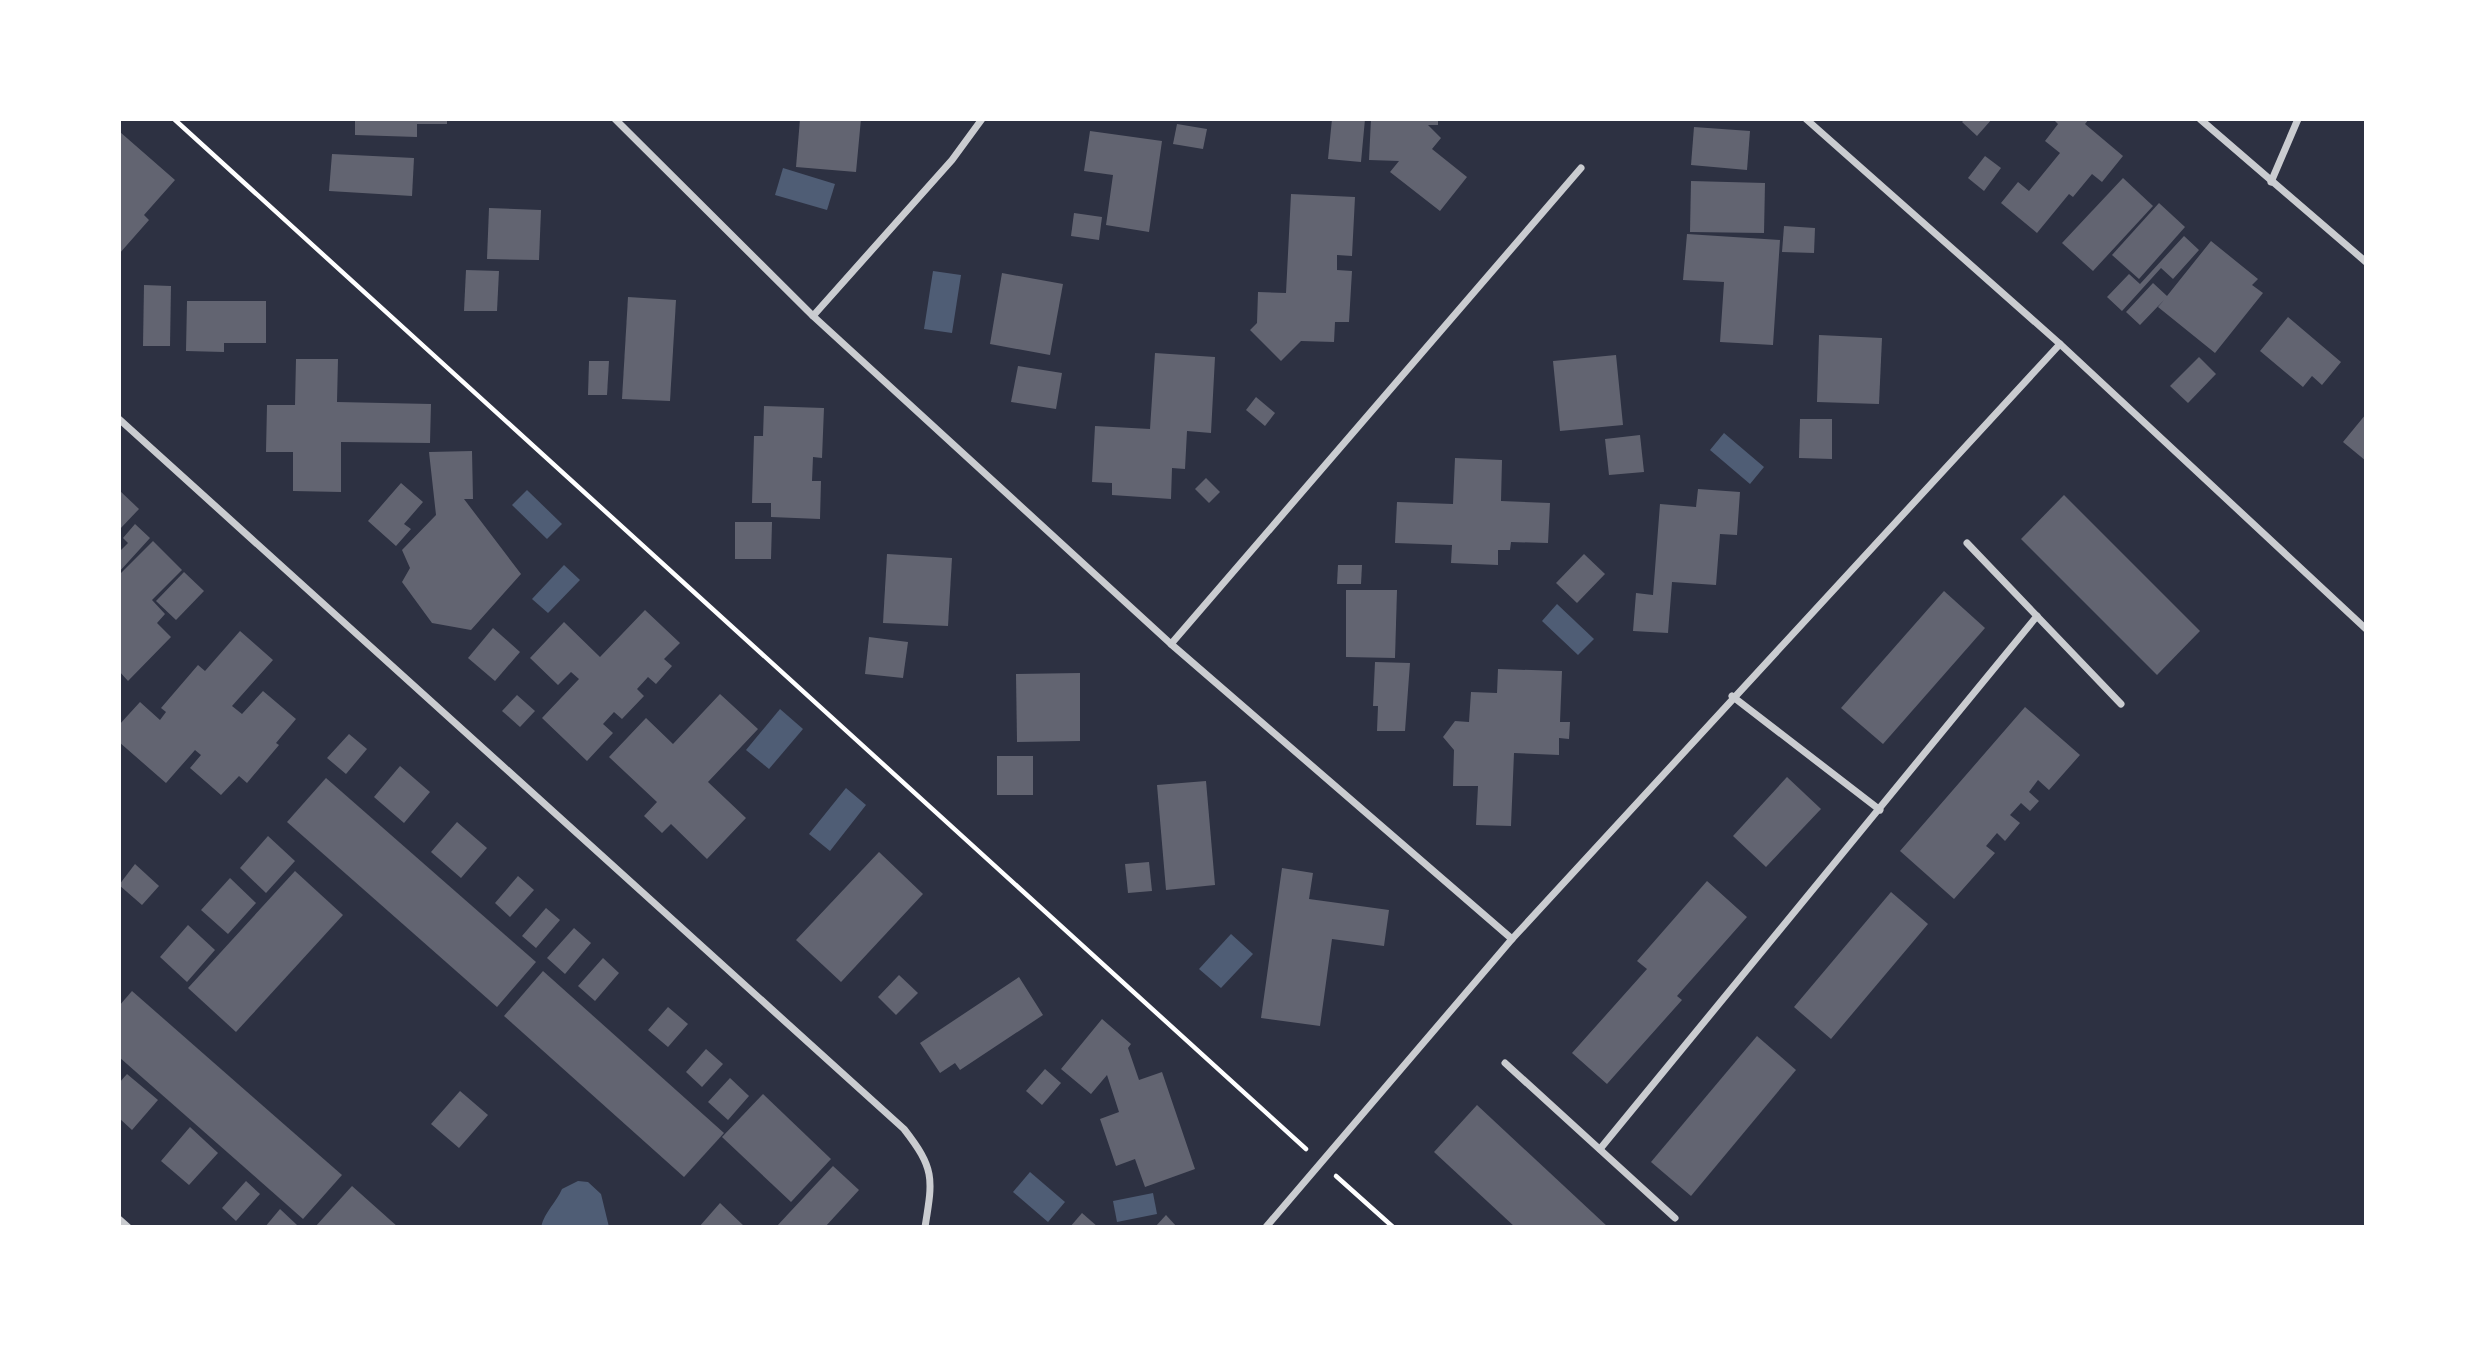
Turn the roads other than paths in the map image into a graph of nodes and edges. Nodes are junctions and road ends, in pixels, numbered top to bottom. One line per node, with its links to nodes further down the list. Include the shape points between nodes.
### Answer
1 (615, 119): 9 (street)
2 (982, 119): 9 (street)
3 (1806, 119): 10 (street)
4 (2200, 119): 7 (street)
5 (2298, 119): 7 (street)
6 (1581, 168): 15 (street)
7 (2271, 183): 8 (street)
8 (2366, 262)
9 (813, 316): 15 (street)
10 (2060, 344): 14 (street); 16 (street)
11 (119, 419): 25 (street, via 904,1129 925,1156 931,1182)
12 (1967, 543): 13 (street)
13 (2037, 617): 17 (street); 18 (street)
14 (2366, 629)
15 (1171, 644): 19 (street)
16 (1732, 696): 18 (street); 19 (street)
17 (2121, 704)
18 (1881, 810): 21 (street)
19 (1511, 939): 26 (street)
20 (1505, 1063): 21 (street)
21 (1600, 1149): 22 (street)
22 (1675, 1217)
23 (119, 1219): 24 (street)
24 (128, 1227)
25 (925, 1227)
26 (1266, 1227)

